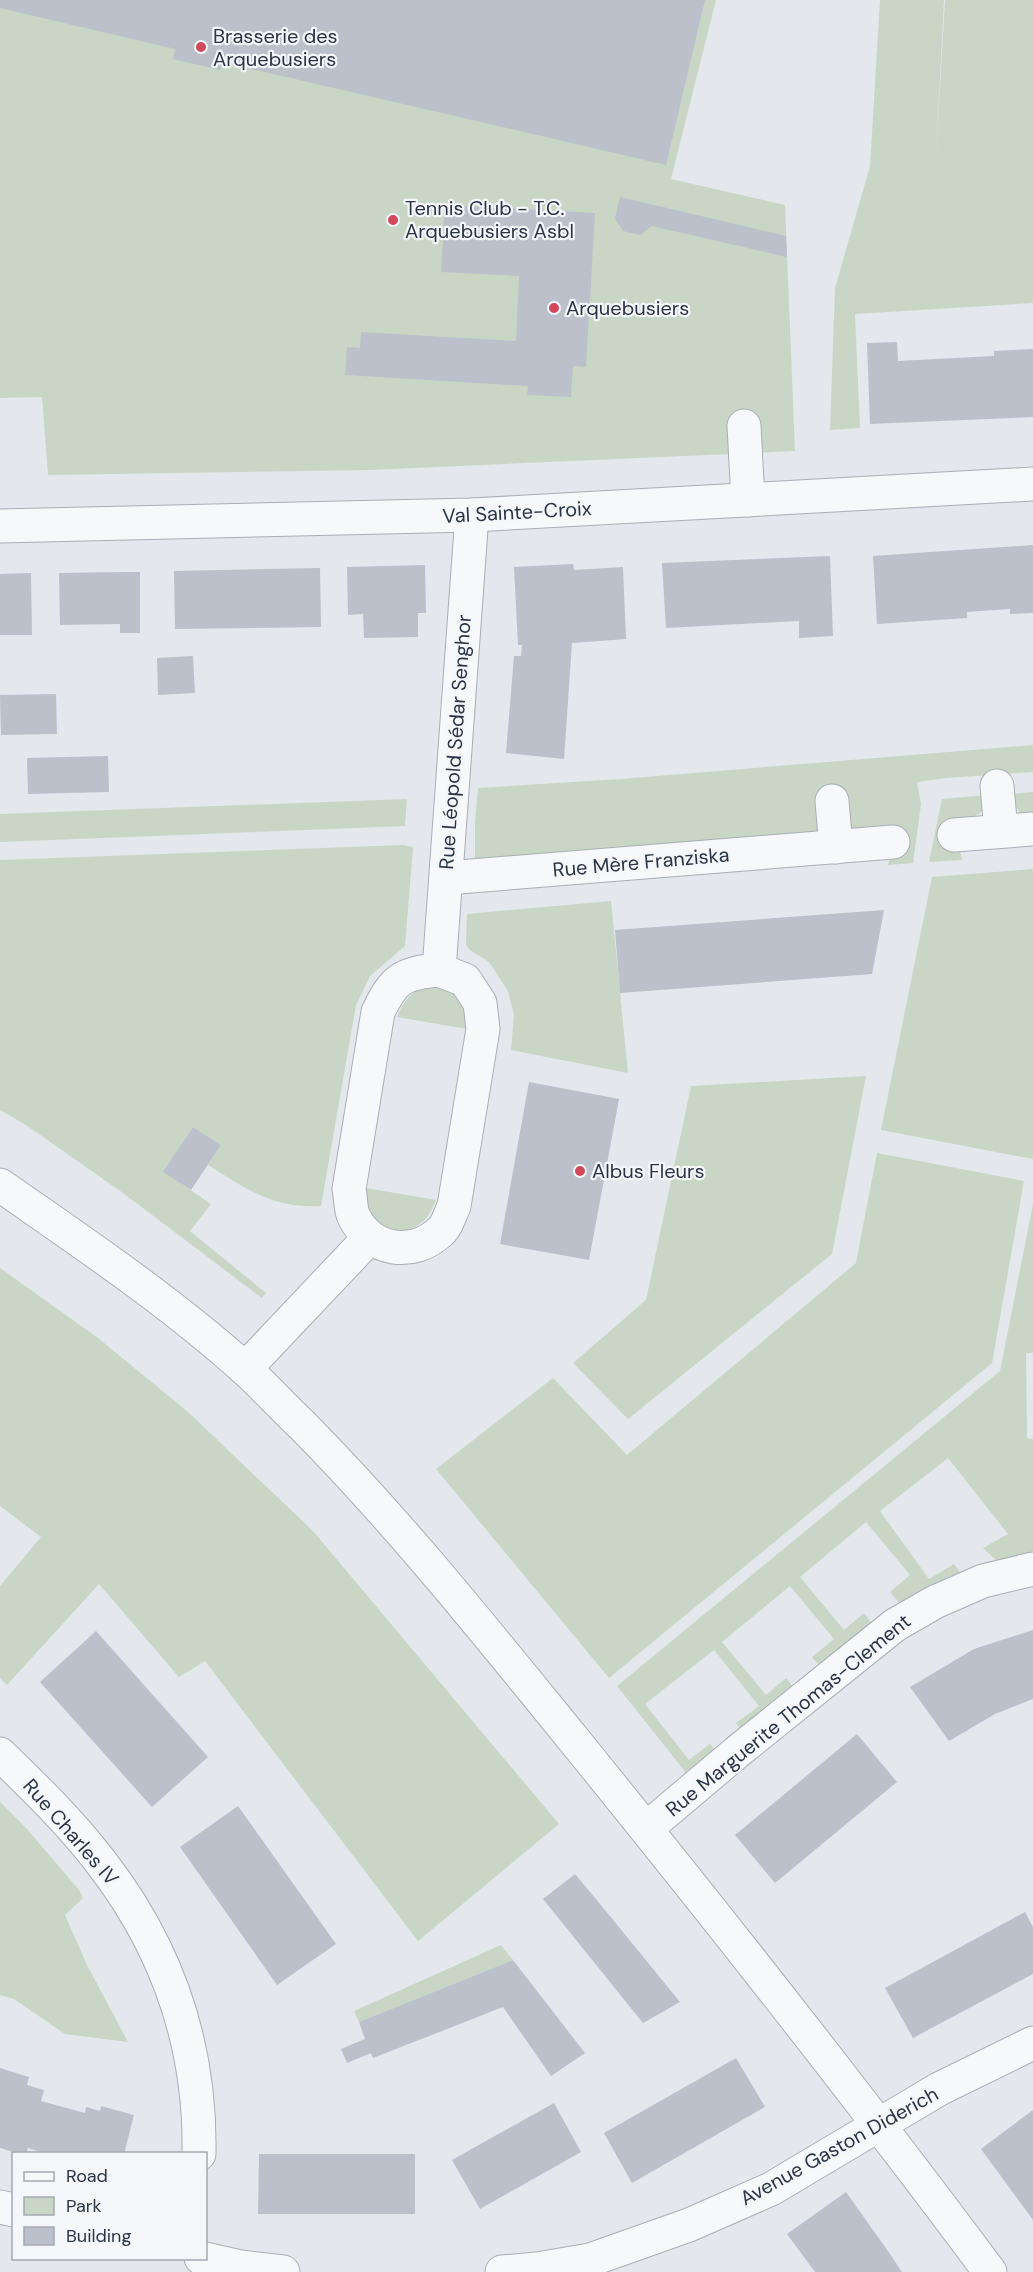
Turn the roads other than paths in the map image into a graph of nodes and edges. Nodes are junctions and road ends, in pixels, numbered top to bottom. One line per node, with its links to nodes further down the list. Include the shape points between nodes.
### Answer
1 (744, 426): 3 (street)
2 (1033, 484): 3 (street, Val Sainte-Croix)
3 (748, 500): 4 (street, Val Sainte-Croix)
4 (472, 514): 5 (street, Val Sainte-Croix); 13 (street, Rue Léopold Sédar Senghor)
5 (0, 525)
6 (997, 786): 9 (street)
7 (832, 801): 12 (street)
8 (1033, 829): 9 (street)
9 (1001, 831): 10 (street)
10 (954, 835)
11 (893, 842): 12 (street, Rue Mère Franziska)
12 (836, 847): 13 (street, Rue Mère Franziska)
13 (446, 878): 14 (street, Rue Léopold Sédar Senghor)
14 (439, 970): 16 (street, via 412,972 390,988 378,1012 350,1189 353,1215); 16 (street, via 465,980 480,1003 483,1029 454,1206 442,1231 420,1246 393,1248)
15 (0, 1185): 17 (street, via 111,1262)
16 (369, 1238): 17 (street)
17 (246, 1369): 20 (street, via 359,1483 455,1593)
18 (1033, 1569): 20 (street, Rue Marguerite Thomas-Clement, via 983,1581 895,1625)
19 (0, 1754): 23 (street, Rue Charles IV, via 56,1809 99,1859 152,1941 173,1991 192,2057 200,2121)
20 (646, 1828): 22 (street)
21 (1033, 2043): 22 (street, Avenue Gaston Diderich, via 939,2089)
22 (880, 2124): 25 (street, Avenue Gaston Diderich, via 771,2189); 28 (street)
23 (199, 2152)
24 (206, 2260): 26 (street)
25 (593, 2266): 27 (street, Avenue Gaston Diderich)
26 (283, 2272)
27 (502, 2272)
28 (990, 2272)

